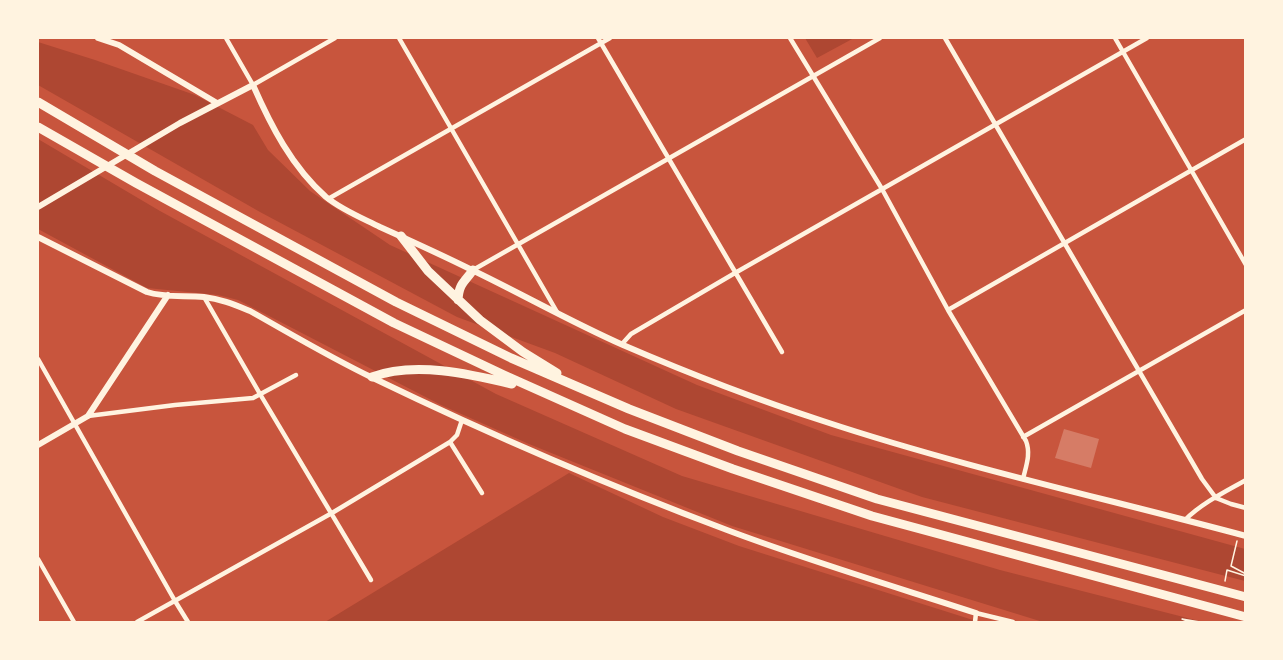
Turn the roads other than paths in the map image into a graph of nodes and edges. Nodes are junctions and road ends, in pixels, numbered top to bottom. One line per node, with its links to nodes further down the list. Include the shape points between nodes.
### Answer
1 (98, 38): 16 (street, via 119,45)
2 (226, 38): 14 (street)
3 (336, 38): 14 (street)
4 (399, 38): 19 (street)
5 (610, 38): 11 (street)
6 (790, 38): 13 (street)
7 (880, 38): 13 (street)
8 (945, 38): 17 (street)
9 (1115, 38): 12 (street)
10 (1147, 38): 12 (street)
11 (600, 40): 19 (street); 21 (street)
12 (1123, 52): 17 (street); 22 (street)
13 (813, 77): 21 (street); 23 (street)
14 (253, 85): 16 (street); 24 (street, via 284,147)
15 (38, 102): 46 (highway, via 155,171 396,302)
16 (216, 103): 25 (street)
17 (996, 124): 23 (street); 28 (street)
18 (38, 127): 45 (highway, via 394,323)
19 (451, 129): 24 (street); 29 (street)
20 (1245, 138): 22 (street)
21 (669, 157): 29 (street); 32 (street)
22 (1190, 169): 28 (street); 30 (street)
23 (882, 189): 32 (street); 36 (street)
24 (328, 199): 26 (street)
25 (38, 207)
26 (401, 236): 31 (street); 35 (highway, via 428,271)
27 (38, 237): 33 (street, via 137,288)
28 (1064, 243): 36 (street); 42 (street)
29 (518, 246): 31 (street); 38 (street)
30 (1245, 265)
31 (473, 270): 35 (highway, via 461,284); 38 (street)
32 (735, 273): 39 (street, via 632,334); 40 (street)
33 (168, 295): 34 (street); 48 (street)
34 (204, 297): 44 (street, via 250,311); 47 (street)
35 (458, 300): 46 (highway, via 524,352)
36 (948, 310): 51 (street)
37 (1245, 310): 42 (street)
38 (558, 314): 39 (street)
39 (622, 344): 54 (street, via 822,421)
40 (782, 352)
41 (38, 359): 50 (street)
42 (1139, 371): 51 (street); 57 (street)
43 (296, 375): 47 (street)
44 (372, 377): 45 (highway, via 425,369); 49 (street)
45 (535, 389): 67 (highway, via 635,433 872,516)
46 (588, 391): 64 (highway, via 877,499)
47 (260, 394): 48 (street, via 253,398); 59 (street)
48 (88, 416): 50 (street)
49 (462, 420): 52 (street); 66 (street, via 727,530)
50 (75, 424): 53 (street); 65 (street)
51 (1023, 437): 54 (street, via 1029,455)
52 (450, 442): 56 (street); 59 (street)
53 (38, 445)
54 (1023, 479): 60 (street)
55 (1245, 480): 57 (street)
56 (482, 493)
57 (1216, 498): 58 (street); 60 (street)
58 (1245, 508)
59 (332, 513): 63 (street); 65 (street)
60 (1185, 520): 61 (street)
61 (1242, 535)
62 (38, 559): 68 (street)
63 (371, 580)
64 (1245, 597)
65 (175, 601): 69 (street); 70 (street)
66 (976, 613): 71 (street); 72 (street)
67 (1245, 617)
68 (74, 622)
69 (137, 622)
70 (189, 622)
71 (975, 622)
72 (1013, 622)

